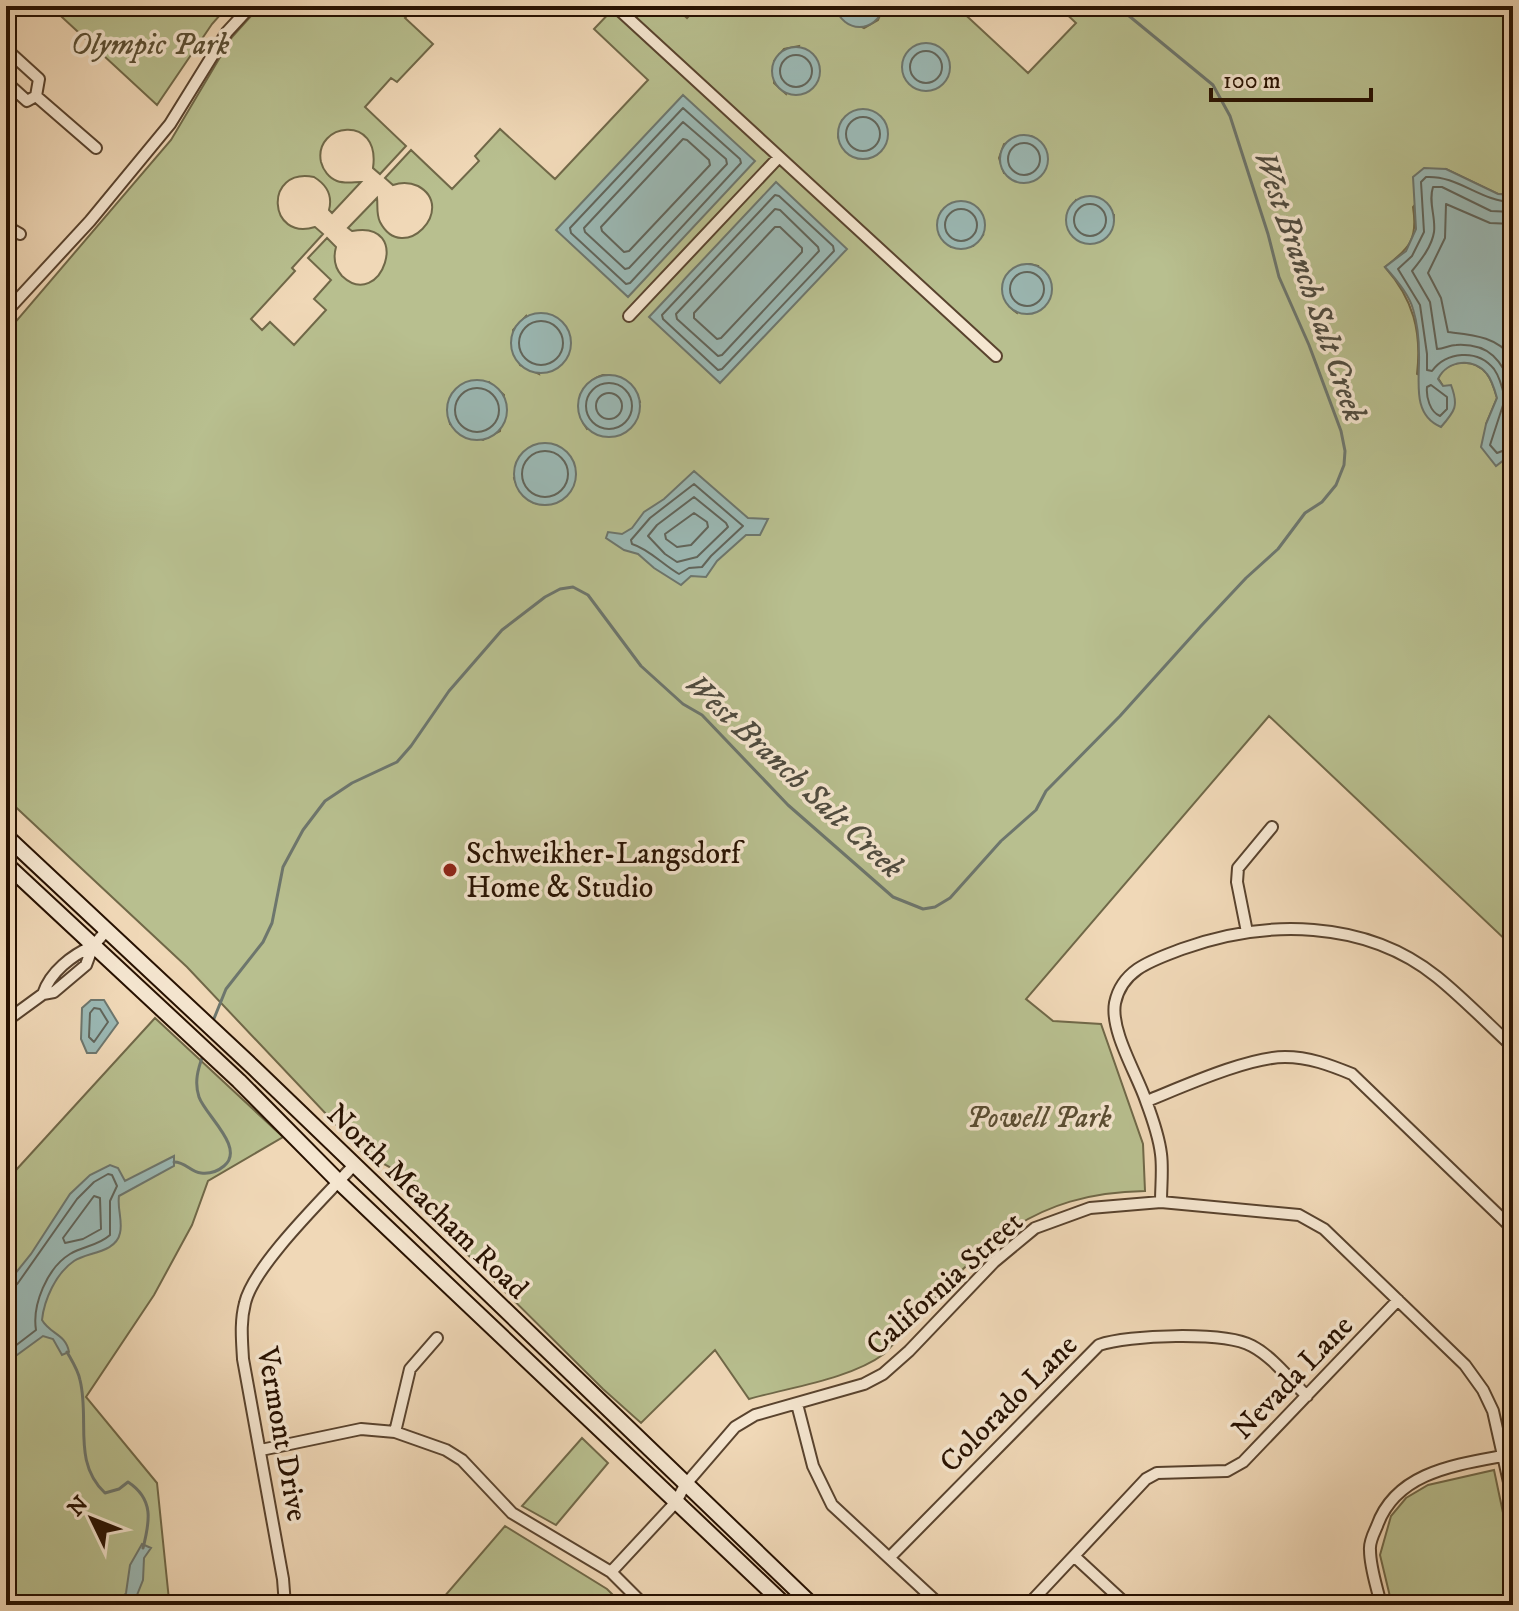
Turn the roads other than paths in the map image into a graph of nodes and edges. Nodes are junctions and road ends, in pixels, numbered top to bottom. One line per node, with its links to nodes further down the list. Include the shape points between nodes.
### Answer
1 (251, 6): 10 (street, via 227,32 170,124)
2 (615, 6): 7 (street)
3 (6, 49): 5 (street, via 39,79)
4 (6, 82): 5 (street, via 27,101)
5 (36, 96): 6 (street)
6 (96, 148)
7 (779, 157): 11 (street); 12 (street)
8 (6, 226): 9 (street)
9 (20, 234)
10 (6, 312)
11 (629, 316)
12 (996, 356)
13 (1272, 827): 17 (street, via 1238,868)
14 (6, 836): 16 (main road, North Meacham Road)
15 (6, 864): 18 (main road, North Meacham Road)
16 (107, 930): 18 (street); 23 (main road, North Meacham Road)
17 (1247, 932): 21 (street, via 1333,931 1378,943 1437,977); 22 (street, via 1208,940 1136,967 1122,984 1115,1005 1117,1028)
18 (93, 946): 19 (street, via 75,954); 19 (street, via 86,965 54,992); 24 (main road, North Meacham Road)
19 (43, 994): 20 (street)
20 (6, 1020)
21 (1513, 1047)
22 (1147, 1101): 25 (street, via 1161,1152); 26 (street, via 1244,1065 1283,1056 1320,1061 1352,1074)
23 (353, 1166): 24 (street, Vermont Drive); 34 (main road, North Meacham Road)
24 (339, 1182): 32 (street, Vermont Drive, via 255,1278 245,1301 243,1359); 36 (main road, North Meacham Road)
25 (1161, 1202): 27 (street, California Street, via 1299,1215 1324,1229); 30 (street, California Street, via 1090,1208 1035,1228 883,1374)
26 (1513, 1229)
27 (1398, 1300): 29 (street, Nevada Lane); 33 (street, California Street, via 1465,1365 1483,1390)
28 (437, 1338): 31 (street, via 410,1369)
29 (1307, 1396): 37 (street, Nevada Lane, via 1243,1462 1227,1471 1169,1471 1146,1479); 38 (street, Colorado Lane, via 1264,1354 1230,1340 1118,1338 1099,1345)
30 (797, 1404): 34 (street, California Street, via 755,1415 735,1427); 38 (street, via 813,1466 832,1505)
31 (395, 1432): 32 (street, via 361,1429); 39 (street, via 462,1460 512,1513)
32 (261, 1450): 40 (street, Vermont Drive)
33 (1508, 1455): 35 (street, California Street); 47 (street, via 1444,1467 1399,1493 1380,1516 1369,1547)
34 (685, 1485): 36 (street, California Street); 43 (main road, North Meacham Road)
35 (1513, 1500)
36 (676, 1502): 39 (street, California Street); 42 (main road, North Meacham Road)
37 (1074, 1556): 45 (street, Nevada Lane); 46 (street)
38 (890, 1557): 44 (street)
39 (611, 1572): 41 (street)
40 (285, 1605)
41 (644, 1605)
42 (785, 1605)
43 (812, 1605)
44 (940, 1605)
45 (1028, 1605)
46 (1127, 1605)
47 (1381, 1605)

